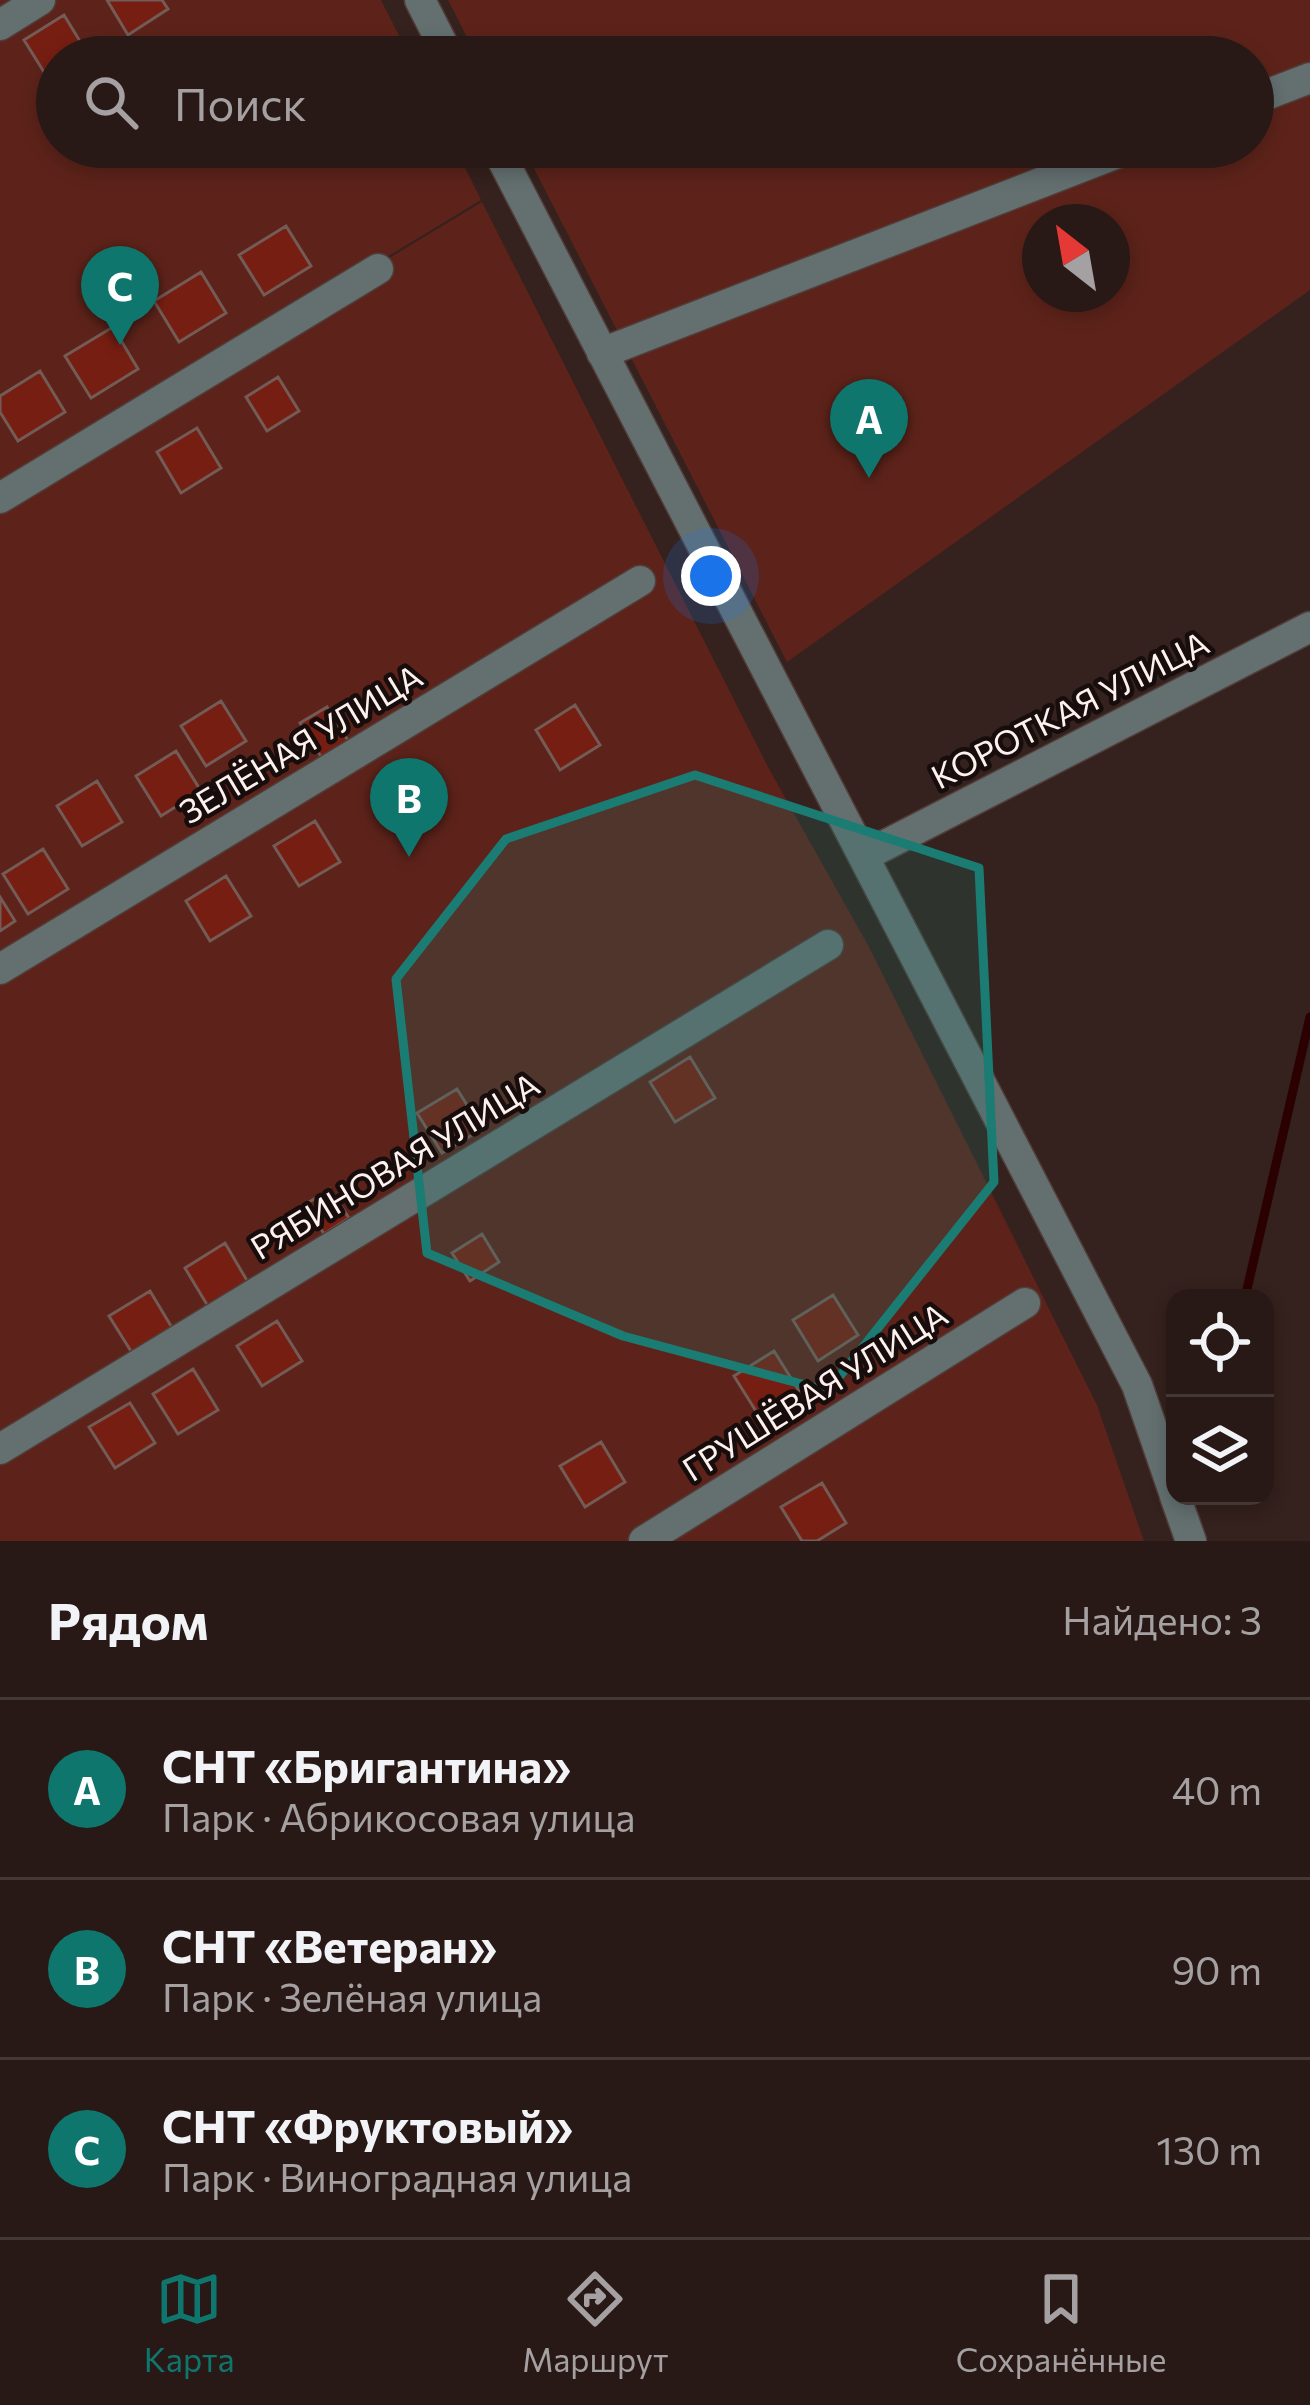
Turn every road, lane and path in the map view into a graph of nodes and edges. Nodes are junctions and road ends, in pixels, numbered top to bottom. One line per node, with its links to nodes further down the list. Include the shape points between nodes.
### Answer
1 (40, 0): 3 (street)
2 (420, 0): 4 (street)
3 (0, 25)
4 (438, 36)
5 (1310, 78): 6 (street)
6 (1274, 92)
7 (507, 168): 9 (street)
8 (1079, 168): 9 (street)
9 (602, 353): 14 (street)
10 (0, 485): 11 (street, via 376,265)
11 (0, 498)
12 (640, 581): 16 (street, ЗЕЛЁНАЯ УЛИЦА)
13 (1310, 627): 14 (street, КОРОТКАЯ УЛИЦА)
14 (863, 856): 19 (street, via 1137,1385)
15 (828, 945): 18 (street, РЯБИНОВАЯ УЛИЦА)
16 (0, 969)
17 (1025, 1304): 21 (street, ГРУШЁВАЯ УЛИЦА)
18 (0, 1449)
19 (1166, 1470)
20 (1178, 1505): 22 (street)
21 (644, 1541)
22 (1191, 1541)

